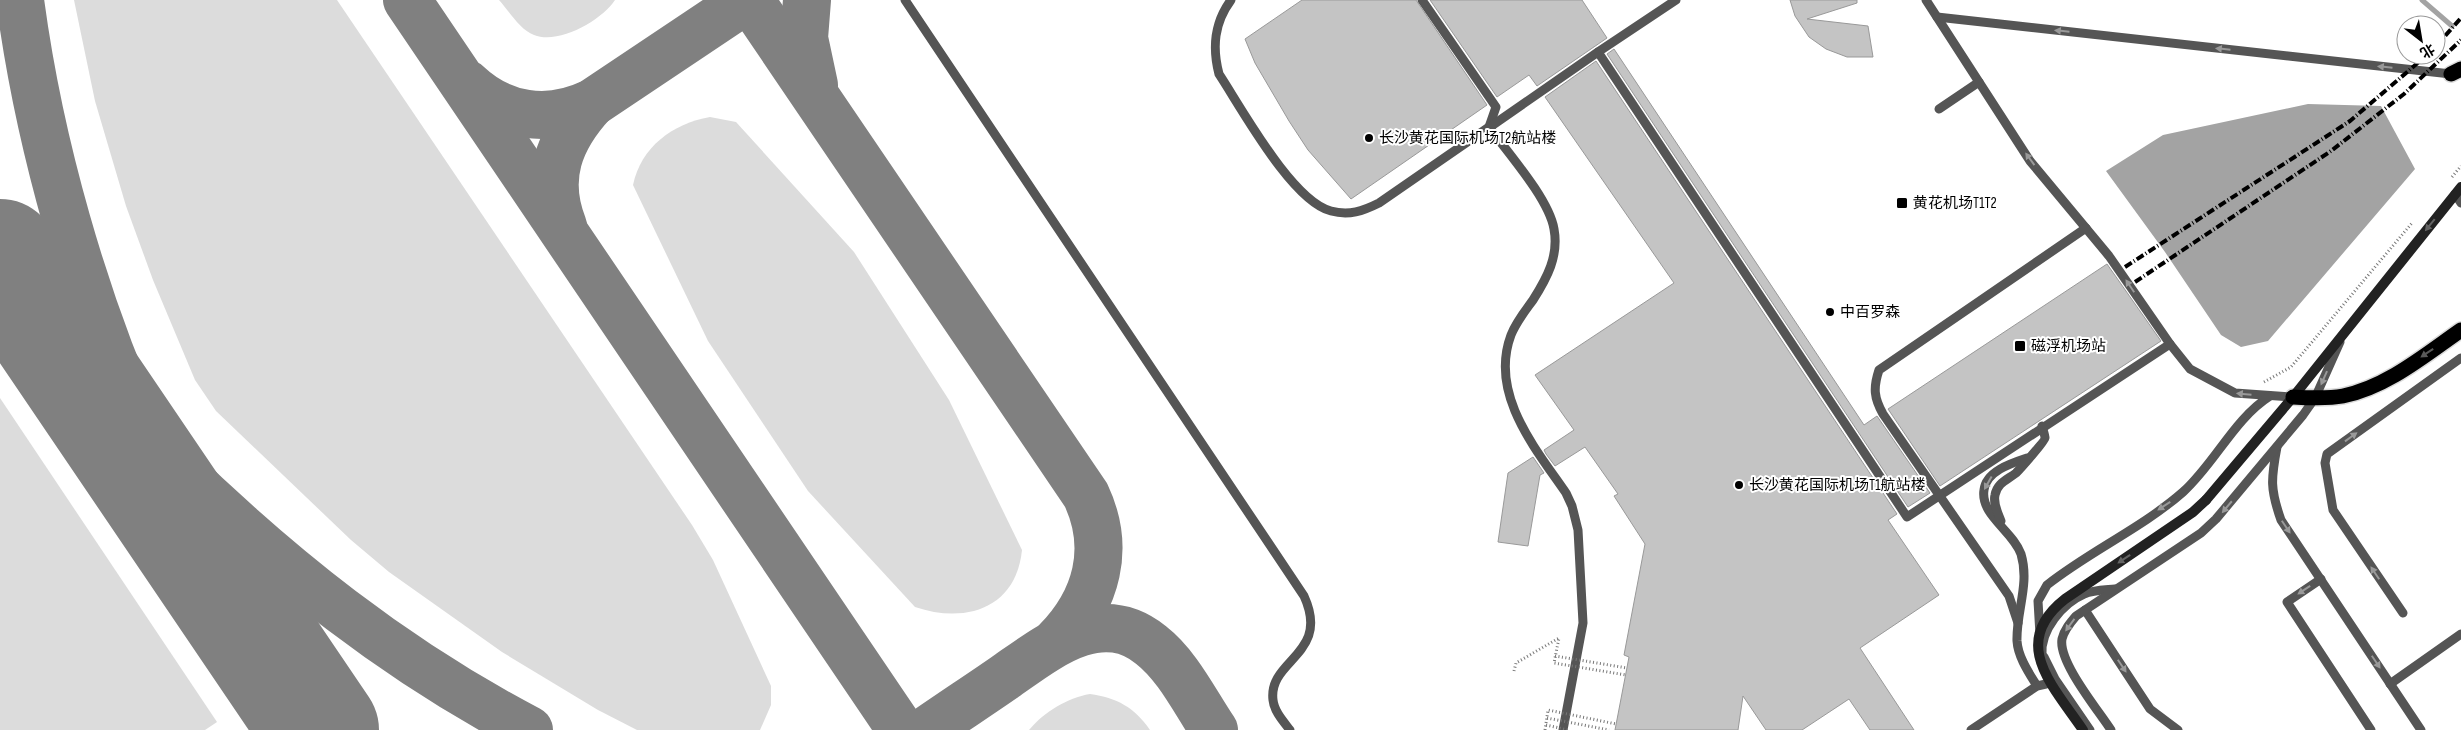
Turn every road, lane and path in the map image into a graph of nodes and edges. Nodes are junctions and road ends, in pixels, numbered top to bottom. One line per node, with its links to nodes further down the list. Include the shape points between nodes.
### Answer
1 (905, 0): 44 (lane, via 1304,596 1312,615 1309,634 1297,657 1278,676 1273,692 1276,709)
2 (1231, 0): 11 (lane, via 1218,24 1215,39 1219,74 1290,180 1315,204 1331,211 1349,213 1364,210)
3 (1422, 0): 11 (lane, via 1496,107)
4 (1676, 0): 7 (lane)
5 (1926, 0): 6 (lane)
6 (1937, 17): 8 (lane, one-way to 6); 9 (lane)
7 (1598, 52): 11 (lane); 27 (lane, via 1907,517)
8 (2456, 72)
9 (1979, 82): 10 (lane); 16 (lane, one-way to 9, via 2030,161)
10 (1939, 109)
11 (1489, 127): 46 (lane, via 1541,200 1554,228 1556,244 1549,272 1510,336 1506,363 1508,391 1517,418 1566,494 1578,530 1582,634)
12 (2461, 166): 13 (path)
13 (2448, 180)
14 (2459, 195): 18 (street, one-way to 18)
15 (2417, 218): 21 (path, via 2291,367)
16 (2086, 228): 19 (lane, one-way to 16); 27 (lane, via 1879,370 1874,384 1875,399)
17 (2461, 330): 24 (highway, one-way to 24, via 2369,388 2342,396)
18 (2344, 333): 23 (street); 24 (lane, one-way to 24)
19 (2170, 344): 22 (lane, one-way to 19, via 2235,393 2216,384 2190,369); 25 (lane)
20 (2461, 358): 31 (lane, one-way to 20, via 2332,510 2325,463 2327,454)
21 (2256, 387)
22 (2270, 396): 23 (lane); 34 (lane, one-way to 34, via 2256,405 2196,478 2172,501 2047,585 2038,601)
23 (2293, 397): 24 (highway); 51 (street, one-way to 51, bridge, via 2193,512 2053,608 2038,642 2039,660)
24 (2315, 398): 26 (lane)
25 (2042, 426): 27 (lane); 32 (lane, via 2045,438 2041,447 2028,458 2010,463 1986,482 1984,491 1989,511 2021,554 2024,573)
26 (2277, 447): 28 (lane, one-way to 28, via 2272,496 2281,520); 29 (lane, one-way to 29, via 2201,533)
27 (1938, 496): 32 (lane, via 2009,596)
28 (2321, 579): 39 (lane, one-way to 39); 55 (lane, one-way to 55, via 2287,602)
29 (2118, 589): 30 (lane); 34 (lane, via 2085,593 2070,602 2055,617)
30 (2085, 610): 53 (lane, one-way to 53, via 2066,628 2063,652); 54 (lane, one-way to 54, via 2150,709)
31 (2403, 613)
32 (2018, 623): 40 (lane, via 2017,643 2022,658)
33 (2461, 634): 39 (lane)
34 (2042, 650): 40 (lane); 52 (lane, via 2055,679)
35 (1555, 656): 36 (path, bridge); 37 (path, bridge, via 1559,638 1516,663); 38 (path, bridge, via 1554,663)
36 (1627, 668)
37 (1514, 671)
38 (1626, 675)
39 (2390, 684): 56 (lane)
40 (2042, 685): 49 (lane); 50 (lane)
41 (1547, 718): 42 (path, bridge, via 1548,710); 43 (path, bridge); 48 (path, bridge)
42 (1616, 724)
43 (1546, 725): 45 (path, bridge); 47 (path, bridge)
44 (1290, 730)
45 (1545, 730)
46 (1563, 730)
47 (1568, 730)
48 (1609, 730)
49 (1972, 730)
50 (2077, 730)
51 (2083, 730)
52 (2090, 730)
53 (2111, 730)
54 (2178, 730)
55 (2371, 730)
56 (2421, 730)

